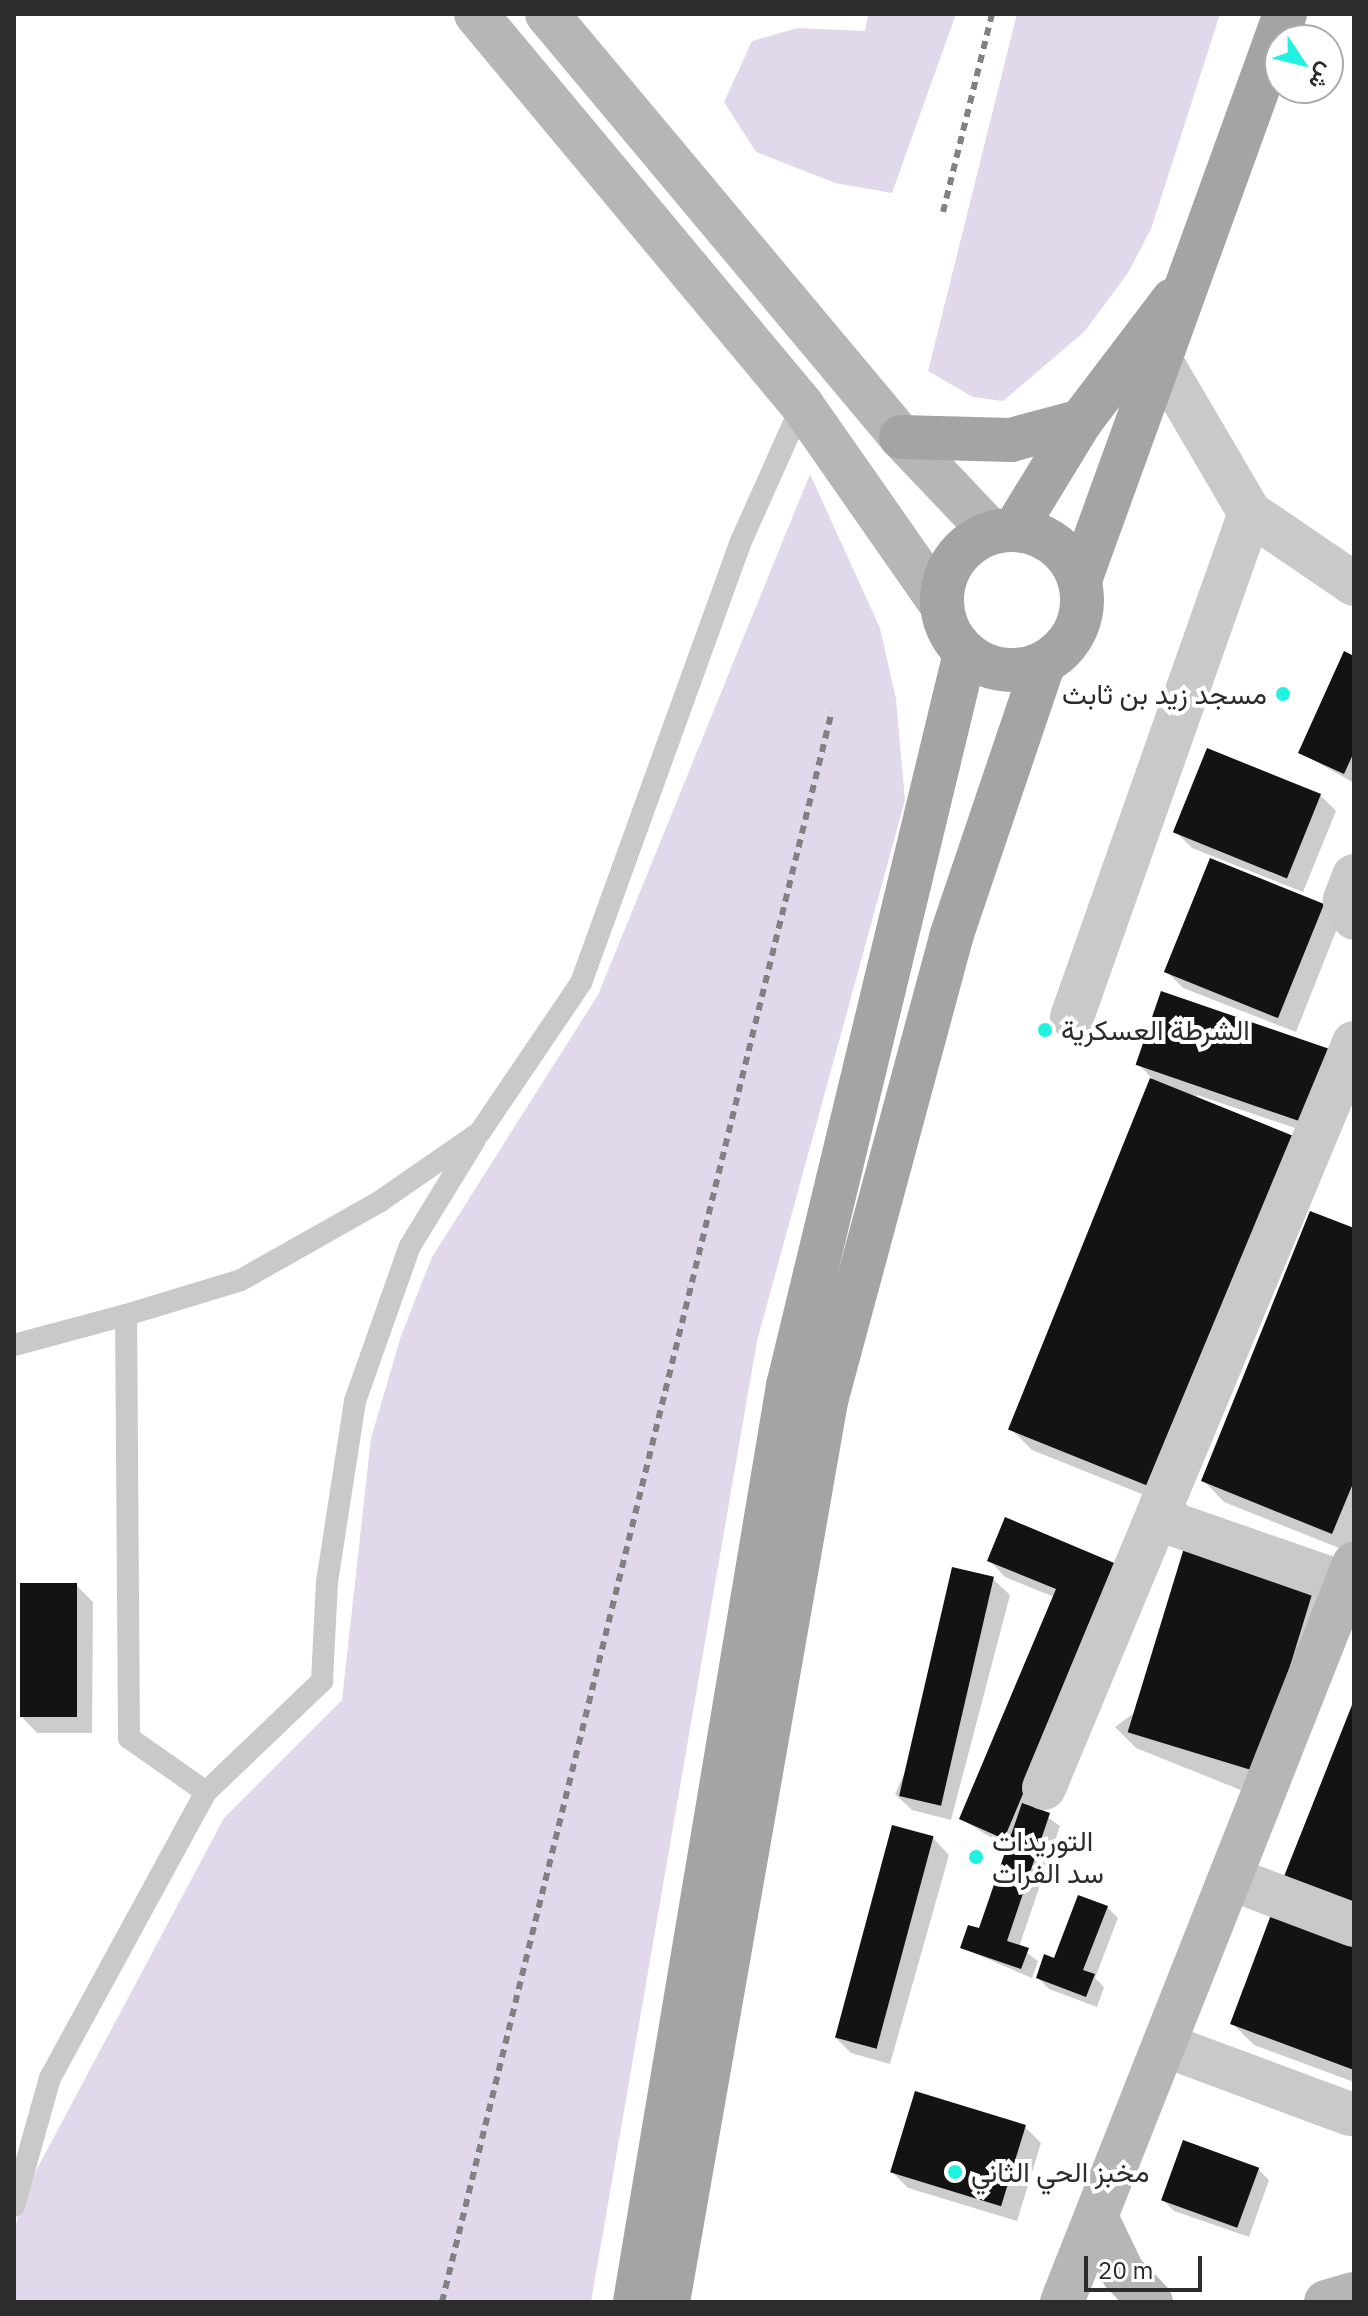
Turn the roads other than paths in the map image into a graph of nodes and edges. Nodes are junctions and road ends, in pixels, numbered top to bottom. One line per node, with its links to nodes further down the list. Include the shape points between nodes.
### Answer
1 (476, 14): 6 (main road)
2 (547, 14): 8 (main road)
3 (1285, 14): 4 (main road)
4 (1196, 270): 5 (main road); 7 (main road)
5 (1163, 365): 10 (street); 12 (main road)
6 (802, 405): 9 (main road); 21 (lane, via 742,539 581,983)
7 (1081, 421): 8 (main road, via 1011,440); 11 (main road)
8 (901, 437): 9 (main road); 11 (main road)
9 (852, 475): 14 (main road)
10 (1250, 513): 13 (street); 19 (street)
11 (1003, 530): 12 (main road, via 1056,544); 14 (main road, via 953,560)
12 (1080, 580): 16 (main road, via 1077,627)
13 (1354, 584)
14 (942, 606): 15 (main road)
15 (965, 653): 16 (main road, via 1003,670); 35 (main road, via 788,1386)
16 (1044, 663): 36 (main road, via 951,937 826,1401)
17 (1354, 876): 18 (street, via 1345,900)
18 (1354, 918)
19 (1072, 1017)
20 (1354, 1043): 24 (street)
21 (480, 1132): 22 (lane, via 379,1202 241,1280); 27 (lane, via 410,1246 355,1401 327,1582 322,1681)
22 (126, 1315): 23 (lane); 27 (lane, via 129,1738)
23 (14, 1345)
24 (1161, 1506): 25 (street, via 1173,1524); 26 (street)
25 (1351, 1578): 28 (main road)
26 (1044, 1788)
27 (206, 1792): 32 (lane, via 50,2078)
28 (1232, 1879): 29 (street); 30 (main road)
29 (1354, 1925)
30 (1167, 2046): 31 (street); 33 (main road)
31 (1350, 2114)
32 (14, 2206)
33 (1099, 2223): 37 (main road); 38 (main road, via 1123,2273)
34 (1354, 2294): 39 (main road)
35 (635, 2302)
36 (668, 2302)
37 (1062, 2302)
38 (1151, 2302)
39 (1326, 2302)

